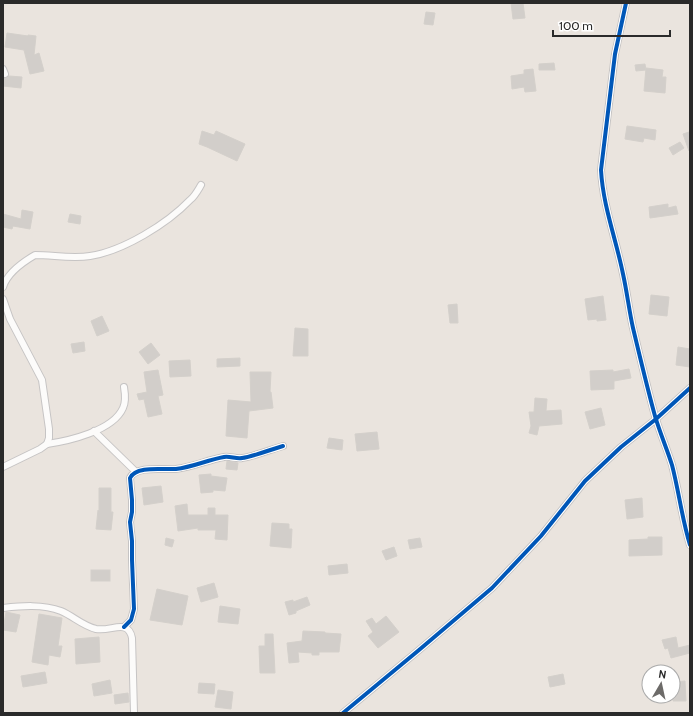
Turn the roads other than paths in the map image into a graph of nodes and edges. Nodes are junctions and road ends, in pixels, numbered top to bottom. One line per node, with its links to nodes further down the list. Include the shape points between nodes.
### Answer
1 (626, 3): 7 (street, via 615,54 601,170 609,218)
2 (201, 185): 3 (street, via 191,199 168,220 127,243 89,257 35,255 15,269 4,282)
3 (3, 288)
4 (3, 300): 9 (street, via 10,319 42,380 49,429)
5 (124, 387): 8 (street, via 123,409 116,418)
6 (690, 388): 7 (street)
7 (656, 419): 13 (street, via 671,463); 17 (street, via 585,481 541,536 492,588)
8 (94, 431): 9 (street, via 63,442); 12 (street)
9 (47, 444): 11 (street)
10 (283, 446): 12 (street, via 242,458 225,456 176,469)
11 (3, 467)
12 (135, 471): 15 (street, via 130,478 134,609 131,620)
13 (690, 545)
14 (3, 608): 15 (street, via 45,607 60,611 96,629)
15 (124, 627): 16 (street, via 131,632 132,638)
16 (134, 713)
17 (343, 713)

